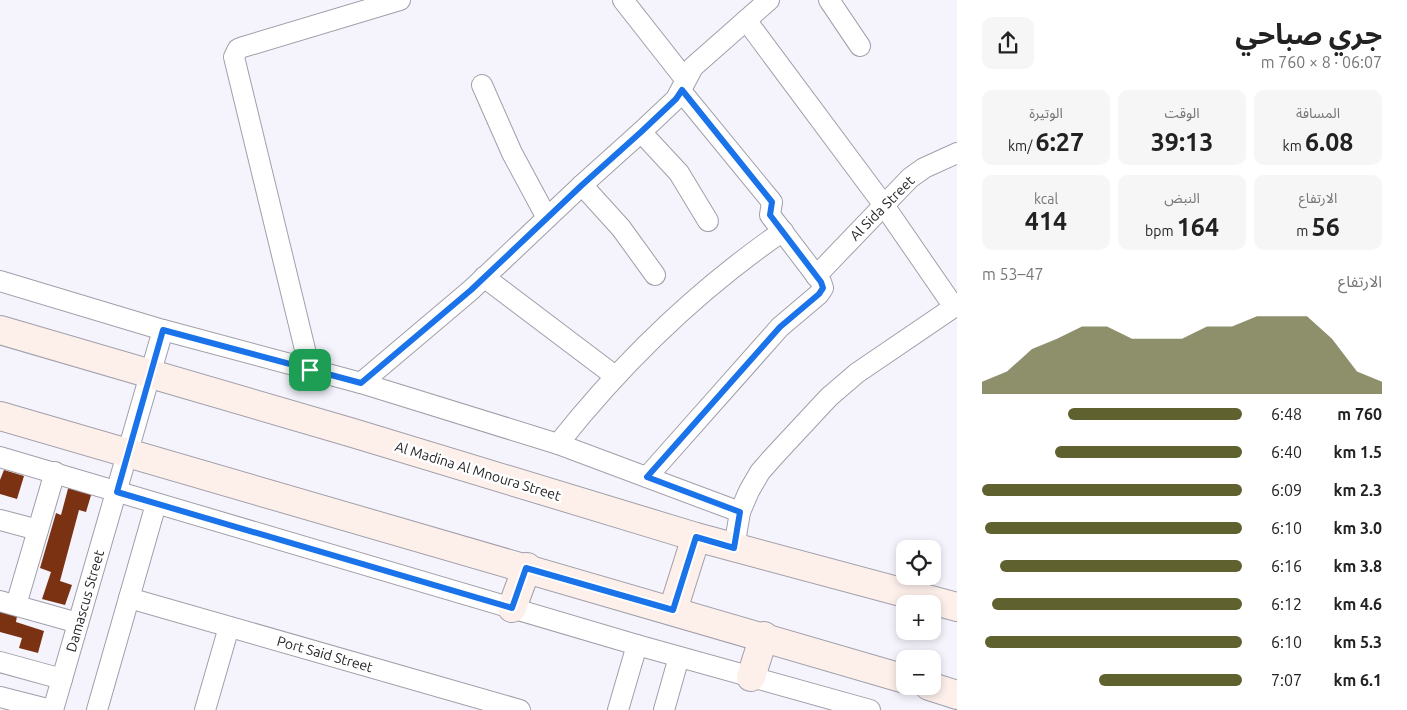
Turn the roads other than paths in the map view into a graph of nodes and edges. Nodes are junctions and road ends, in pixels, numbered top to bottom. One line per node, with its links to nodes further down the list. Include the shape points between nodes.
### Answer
1 (400, 0): 23 (street, via 243,47 234,57)
2 (623, 0): 8 (street)
3 (769, 0): 5 (street)
4 (829, 0): 6 (street)
5 (746, 20): 8 (street, via 693,66); 12 (street)
6 (860, 46)
7 (482, 85): 13 (street, via 512,153)
8 (683, 85): 9 (street, via 676,99); 15 (street, via 772,202 770,215)
9 (641, 132): 11 (street); 14 (street, via 679,174)
10 (957, 154): 12 (street, Al Sida Street, via 924,168)
11 (582, 185): 13 (street); 16 (street, via 621,228)
12 (883, 204): 17 (street, Al Sida Street); 20 (street)
13 (547, 218): 18 (street)
14 (708, 221)
15 (783, 231): 17 (street); 25 (street, via 704,290)
16 (655, 275)
17 (816, 276): 32 (street, via 822,292 780,327)
18 (484, 278): 25 (street); 26 (street)
19 (0, 282): 22 (street)
20 (955, 306): 35 (street, via 885,352 829,397 760,472)
21 (0, 330): 24 (main road, Al Madina Al Mnoura Street)
22 (163, 330): 23 (street); 24 (street, Damascus Street)
23 (310, 370): 26 (street)
24 (150, 374): 29 (street, Damascus Street); 38 (main road, Al Madina Al Mnoura Street)
25 (615, 376): 28 (street)
26 (361, 383): 28 (street)
27 (0, 416): 29 (main road)
28 (558, 444): 32 (street)
29 (128, 452): 33 (street, Damascus Street); 40 (main road)
30 (0, 457): 31 (street)
31 (55, 472): 33 (street); 37 (street)
32 (647, 477): 35 (street)
33 (117, 492): 34 (street); 46 (street, Damascus Street)
34 (156, 504): 41 (street); 44 (street)
35 (740, 512): 39 (street)
36 (0, 520): 37 (street)
37 (38, 530): 42 (street)
38 (696, 537): 39 (main road, Al Madina Al Mnoura Street); 45 (main road)
39 (734, 548): 43 (main road, Al Madina Al Mnoura Street)
40 (526, 568): 44 (main road); 45 (main road)
41 (130, 598): 47 (street, Port Said Street); 59 (street)
42 (8, 603): 46 (street)
43 (957, 606)
44 (512, 608): 49 (street)
45 (673, 610): 48 (main road)
46 (78, 623): 54 (street, Damascus Street)
47 (229, 626): 60 (street); 61 (street, Port Said Street)
48 (764, 636): 52 (main road); 53 (main road)
49 (637, 645): 50 (street); 62 (street)
50 (679, 657): 53 (street); 63 (street)
51 (0, 662): 54 (street)
52 (896, 676)
53 (751, 677): 64 (street)
54 (62, 679): 58 (street, Damascus Street)
55 (941, 690): 56 (main road)
56 (957, 695)
57 (0, 697): 58 (street)
58 (52, 710)
59 (97, 710)
60 (205, 710)
61 (520, 710)
62 (618, 710)
63 (664, 710)
64 (870, 710)

